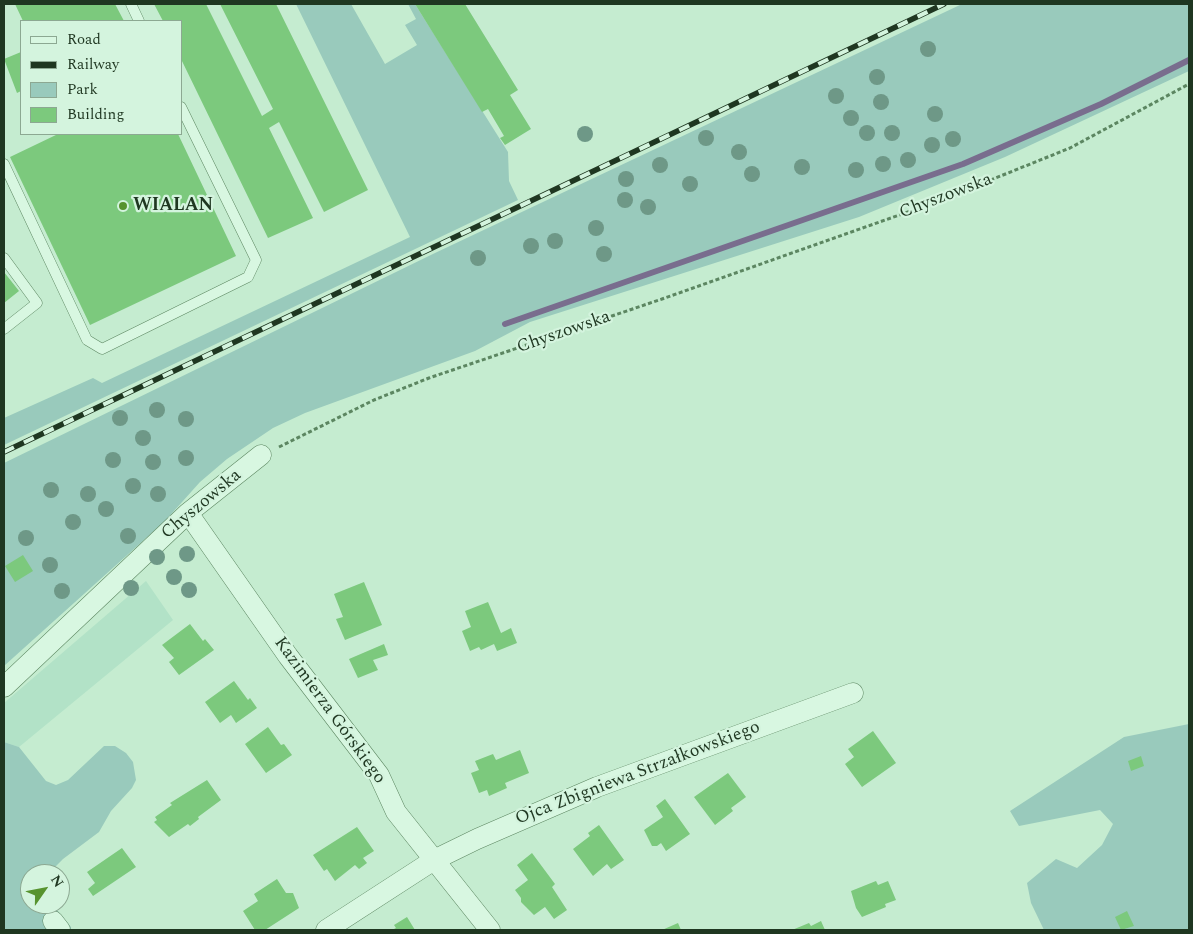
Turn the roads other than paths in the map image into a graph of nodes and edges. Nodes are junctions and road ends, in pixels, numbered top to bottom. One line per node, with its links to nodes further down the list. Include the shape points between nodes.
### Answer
1 (131, 4): 2 (lane)
2 (139, 20)
3 (182, 109): 4 (lane, via 256,260 248,277 102,349 87,340)
4 (4, 164)
5 (4, 258): 6 (lane, via 37,303)
6 (4, 329)
7 (261, 455): 8 (street, Chyszowska)
8 (188, 514): 9 (street, Chyszowska); 11 (street, Kazimierza Górskiego, via 288,656 379,775 396,812)
9 (4, 687)
10 (853, 693): 11 (street, Ojca Zbigniewa Strzałkowskiego, via 596,787)
11 (434, 860): 12 (street, Ojca Zbigniewa Strzałkowskiego); 13 (street, Kazimierza Górskiego)
12 (326, 930)
13 (490, 930)

